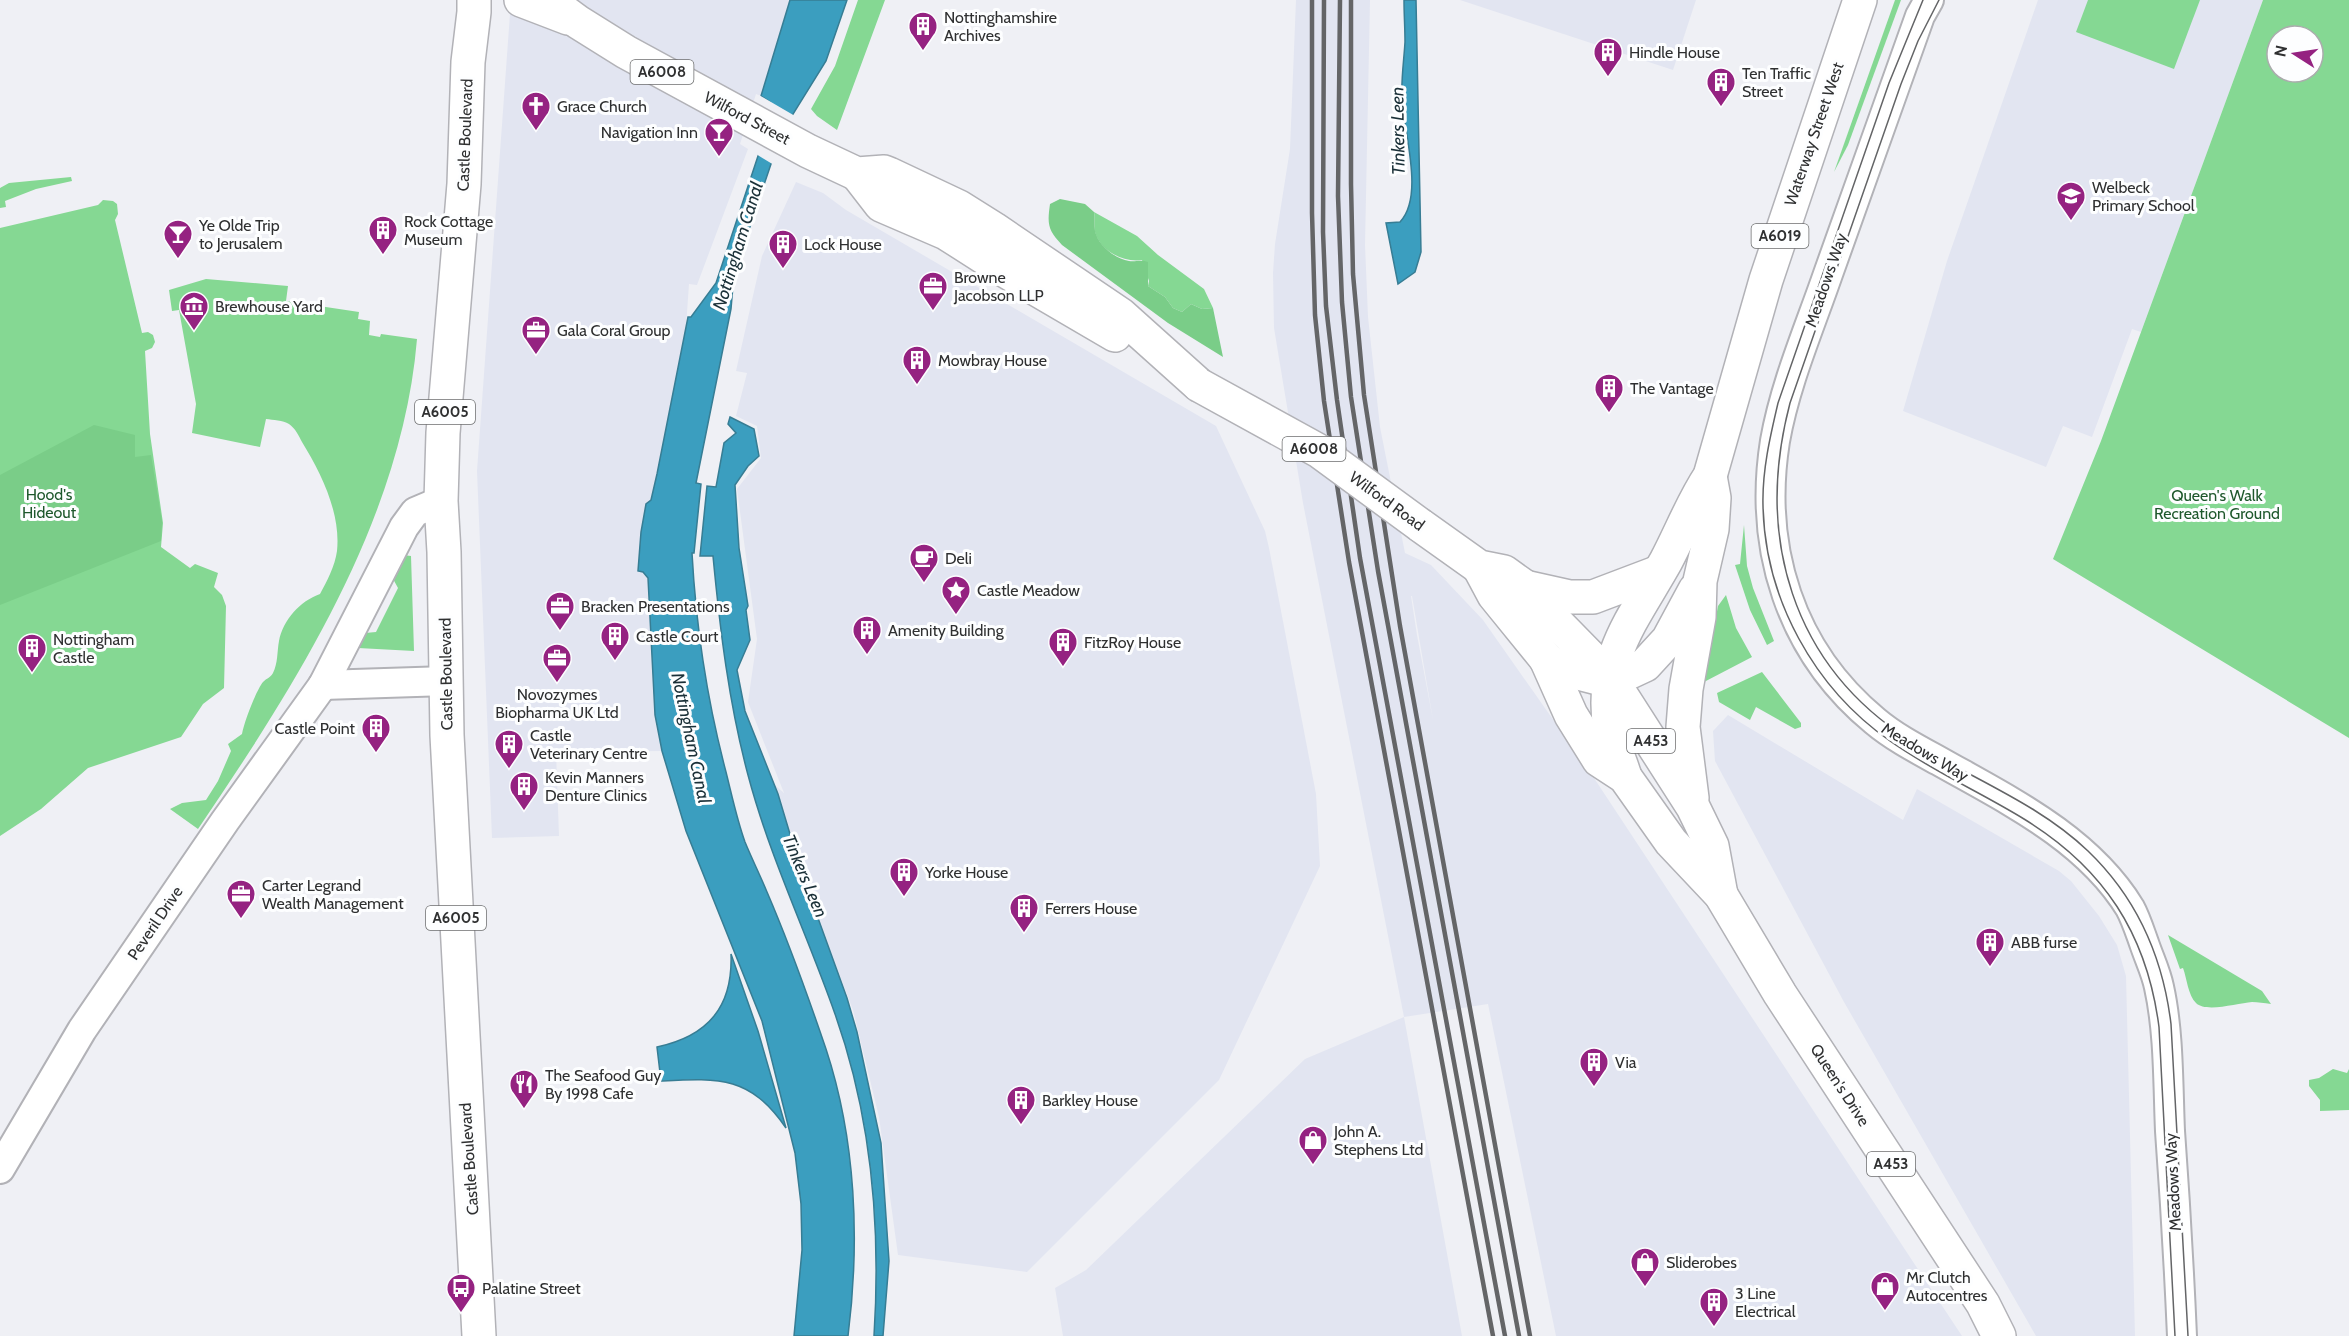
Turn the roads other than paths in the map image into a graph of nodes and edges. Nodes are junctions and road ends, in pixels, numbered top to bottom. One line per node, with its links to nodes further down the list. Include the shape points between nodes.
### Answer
1 (521, 0): 6 (main road, Wilford Street / A6008)
2 (548, 0): 6 (main road, Wilford Street / A6008)
3 (1860, 0): 11 (main road, Waterway Street West / A6019, via 1766,280)
4 (1929, 0): 27 (street, Meadows Way, via 1920,16 1785,399 1769,506 1775,555 1800,629 1820,663 1867,714 1906,743 2061,835 2114,885 2132,911 2159,987 2165,1037)
5 (477, 4): 12 (main road, Castle Boulevard / A6005, via 468,63 464,184)
6 (578, 22): 7 (main road, Wilford Street / A6008, via 626,52)
7 (857, 174): 8 (main road, Wilford Street / A6008, via 884,172); 9 (main road, Wilford Street / A6008, via 881,205 946,233)
8 (959, 207): 10 (main road, Wilford Road / A6008, via 1121,315)
9 (972, 249): 10 (main road, Wilford Road / A6008)
10 (1199, 385): 13 (main road, Wilford Road / A6008, bridge, via 1319,452)
11 (1710, 476): 14 (main road, Waterway Street West / A6019); 15 (main road, Waterway Street West / A6019, via 1714,498 1712,529)
12 (441, 501): 19 (main road, Castle Boulevard / A6005); 20 (street, Peveril Drive, via 415,512 404,527)
13 (1479, 567): 16 (main road, Wilford Road / A6008, via 1504,572); 17 (main road, Wilford Road / A6008, via 1494,595)
14 (1659, 573): 16 (main road, via 1593,597 1570,597); 18 (main road, Waterway Street West / A6019, via 1621,639)
15 (1700, 581): 18 (main road, Waterway Street West / A6019, via 1668,640 1656,654 1645,665); 22 (main road, Waterway Street West / A6019, via 1700,617 1683,727)
16 (1525, 587): 18 (main road, Wilford Road / A6008, via 1537,606)
17 (1546, 659): 18 (main road, Waterway Street West / A6019, via 1559,668 1594,677); 21 (main road, Queen's Drive / A453, via 1571,715 1599,760)
18 (1609, 676): 21 (main road, Waterway Street West / A6019, via 1610,731); 22 (main road, Queen's Drive / A453)
19 (447, 681): 20 (street); 25 (main road, Castle Boulevard / A6005)
20 (323, 684): 24 (street, Peveril Drive, via 82,1030)
21 (1625, 777): 23 (main road, Queen's Drive / A453, via 1671,842)
22 (1693, 807): 23 (main road, Queen's Drive / A453, via 1712,846)
23 (1721, 895): 26 (main road, Queen's Drive / A453, via 1780,994 1983,1304)
24 (0, 1169)
25 (479, 1336)
26 (1999, 1336)
27 (2182, 1336)

